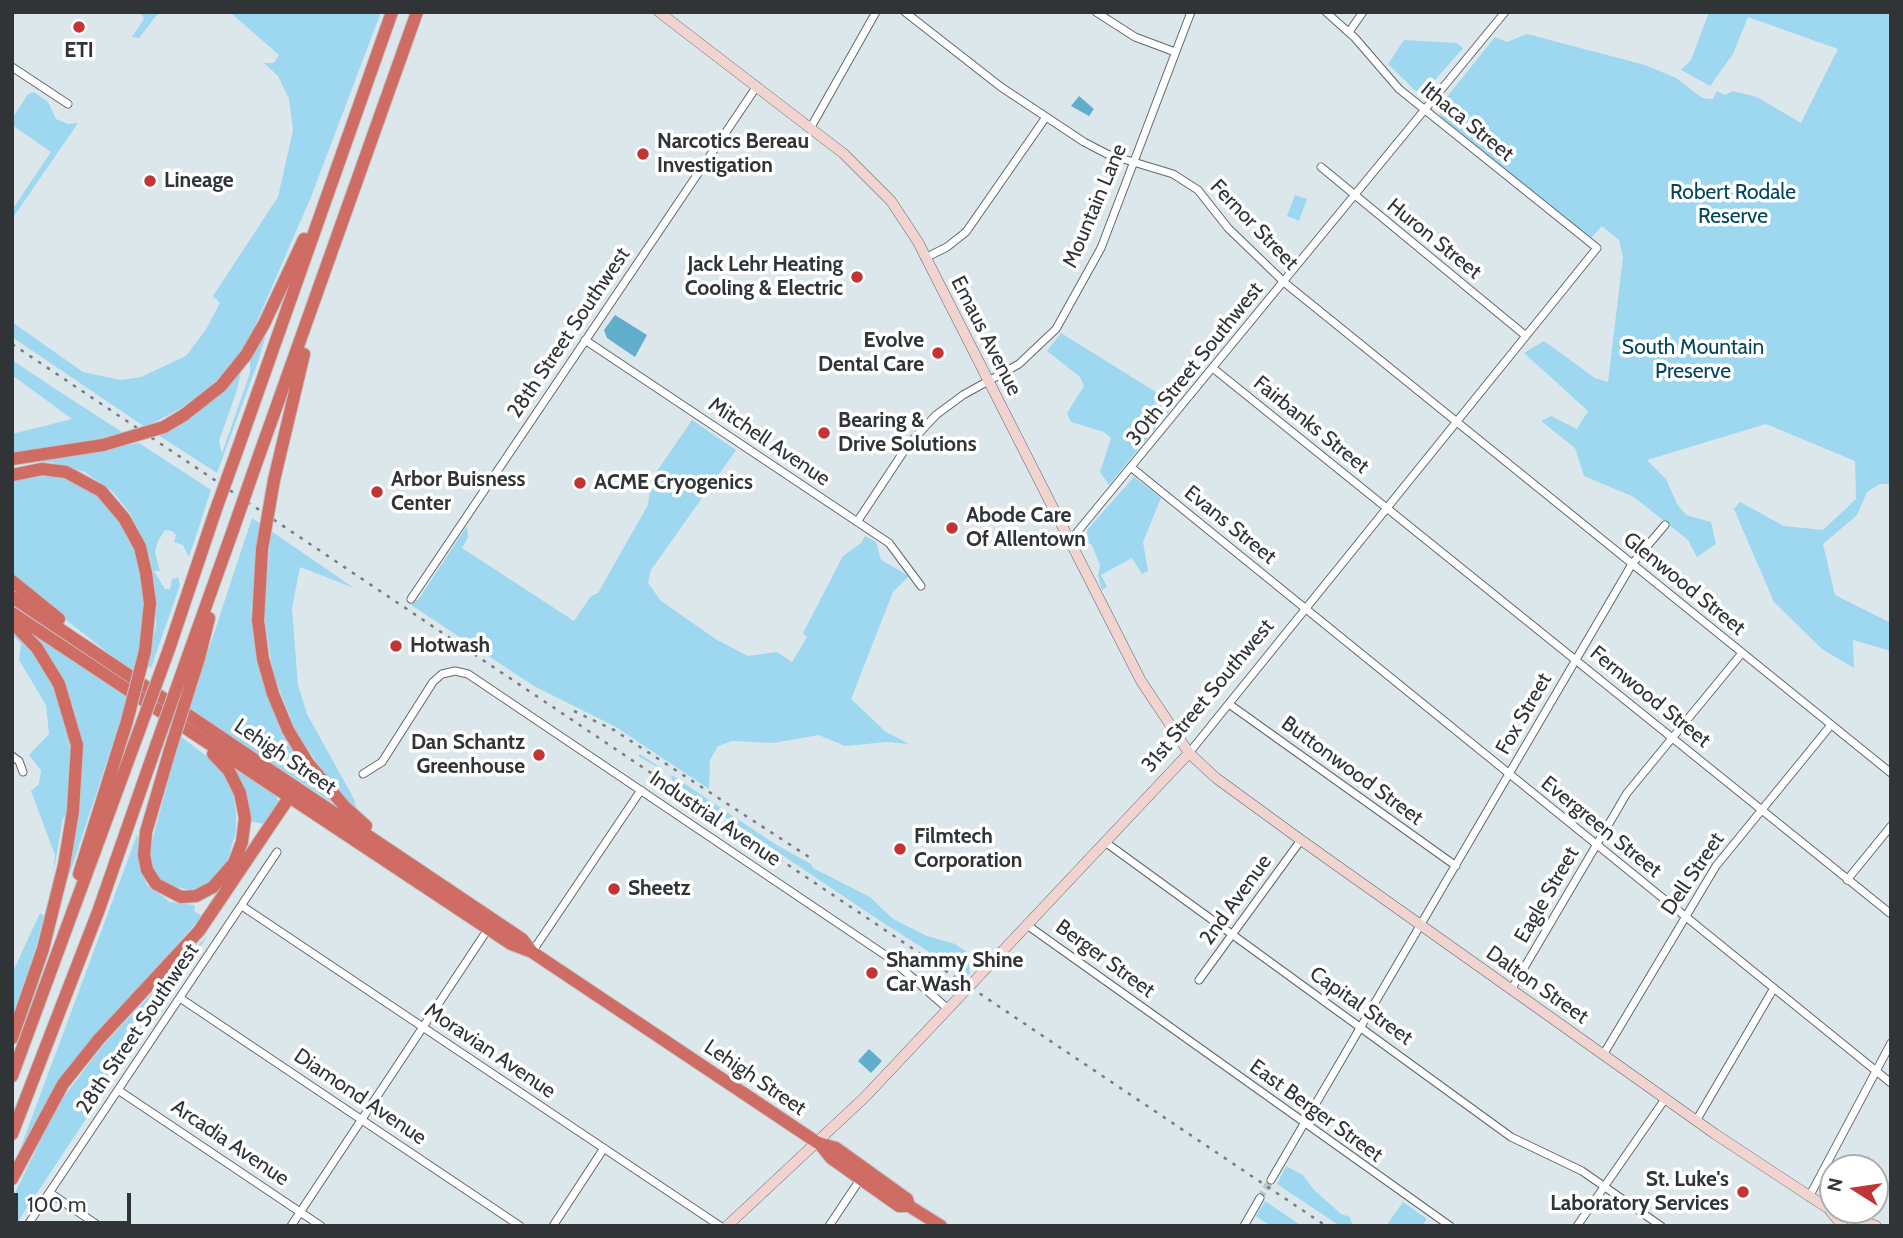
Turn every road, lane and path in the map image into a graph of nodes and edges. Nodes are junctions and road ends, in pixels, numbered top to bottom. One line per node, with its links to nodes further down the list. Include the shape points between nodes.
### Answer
1 (392, 12): 21 (highway)
2 (417, 12): 26 (highway)
3 (659, 12): 14 (main road, Emaus Avenue)
4 (876, 12): 18 (street)
5 (905, 12): 17 (street, Fernor Street)
6 (1096, 12): 12 (street, via 1135,37)
7 (1191, 12): 12 (street, Mountain Lane)
8 (1326, 12): 11 (street, Ithaca Street)
9 (1363, 12): 11 (street)
10 (1505, 12): 16 (street, 30th Street Southwest)
11 (1349, 32): 16 (street, Ithaca Street, via 1385,75)
12 (1175, 52): 19 (street, Mountain Lane)
13 (12, 67): 15 (street)
14 (757, 86): 18 (main road, Emaus Avenue); 28 (street, 28th Street Southwest)
15 (68, 104)
16 (1424, 110): 22 (street, 30th Street Southwest); 23 (street, Ithaca Street)
17 (1046, 117): 19 (street, Fernor Street, via 1098,150); 24 (street, via 966,232)
18 (811, 127): 24 (main road, Emaus Avenue, via 877,184 908,225)
19 (1132, 162): 25 (street, Fernor Street, via 1173,174 1198,190 1228,228); 30 (street, Mountain Lane, via 1101,248 1056,329 1029,357)
20 (1321, 167): 22 (street, Huron Street)
21 (336, 169): 32 (highway, bridge, via 254,343 221,386 154,431 103,445); 89 (highway, bridge)
22 (1354, 196): 25 (street, 30th Street Southwest); 27 (street, Huron Street)
23 (1597, 248): 27 (street, 31st Street Southwest)
24 (925, 258): 30 (main road, Emaus Avenue)
25 (1285, 283): 29 (street, 30th Street Southwest); 31 (street, Fernor Street)
26 (317, 298): 48 (highway, bridge, via 232,533); 69 (highway, bridge, via 262,550 260,637 272,694 308,763 345,807)
27 (1526, 336): 31 (street, 31st Street Southwest)
28 (586, 340): 36 (street, Mitchell Avenue); 43 (street, 28th Street Southwest)
29 (1214, 369): 33 (street, 30th Street Southwest); 35 (street, Fairbanks Street)
30 (988, 382): 36 (street, Mountain Lane, via 952,402 921,429); 38 (main road, Emaus Avenue)
31 (1456, 423): 35 (street, 31st Street Southwest); 39 (street, Glenwood Street)
32 (12, 459)
33 (1132, 468): 38 (street, 30th Street Southwest); 44 (street, Evans Street)
34 (12, 475): 89 (highway, bridge, via 42,469 66,472 91,484 119,511 140,547 150,603 145,651 127,721)
35 (1387, 508): 44 (street, 31st Street Southwest); 49 (street, Fernwood Street)
36 (857, 522): 41 (street, Mitchell Avenue, via 889,543)
37 (1665, 525): 39 (street, Fox Street)
38 (1069, 542): 55 (main road, Emaus Avenue, via 1141,681)
39 (1632, 564): 47 (street, Glenwood Street); 49 (street, Fox Street)
40 (12, 582): 50 (highway)
41 (921, 586)
42 (12, 597): 50 (highway, Lehigh Street)
43 (411, 599)
44 (1306, 609): 51 (street, 31st Street Southwest); 60 (street, Evergreen Street)
45 (12, 613): 53 (highway, Lehigh Street)
46 (12, 622): 88 (highway, via 37,648 59,684 77,745 64,865 43,949)
47 (1742, 653): 52 (street, Glenwood Street); 54 (street, Eagle Street)
48 (193, 657): 53 (highway, bridge, via 146,832 144,863 163,890 188,898 205,893 228,873 242,842 245,818 229,771); 100 (highway, bridge)
49 (1576, 660): 54 (street, Fernwood Street); 60 (street, Fox Street)
50 (125, 671): 62 (highway, Lehigh Street)
51 (1229, 704): 55 (street, 31st Street Southwest); 70 (street, Buttonwood Street)
52 (1831, 724): 58 (street, Glenwood Street); 63 (street, Dell Street)
53 (185, 726): 62 (highway, Lehigh Street)
54 (1673, 738): 63 (street, Fernwood Street); 67 (street, Eagle Street, via 1628,793)
55 (1189, 753): 65 (main road, Dalton Street); 66 (main road, 31st Street Southwest)
56 (12, 756): 57 (street)
57 (23, 772)
58 (1891, 773)
59 (363, 774): 61 (street, Industrial Avenue, via 382,762 433,682 455,671 486,685)
60 (1509, 775): 67 (street, Evergreen Street); 70 (street, Fox Street)
61 (641, 790): 79 (street); 84 (street, Industrial Avenue, via 891,959)
62 (293, 793): 69 (highway, Lehigh Street); 77 (highway, Lehigh Street); 104 (highway, via 200,931 63,1084)
63 (1761, 810): 71 (street, Fernwood Street); 74 (street, Dell Street, via 1716,866)
64 (1891, 827): 71 (street)
65 (1301, 840): 76 (main road, Dalton Street); 78 (street, 2nd Avenue)
66 (1105, 842): 75 (main road, 31st Street Southwest); 78 (street, Capital Street)
67 (1596, 846): 74 (street, Evergreen Street); 82 (street, Eagle Street)
68 (277, 852): 72 (street, 28th Street Southwest)
69 (409, 862): 79 (highway, Lehigh Street, via 522,939)
70 (1455, 866): 76 (street, Fox Street)
71 (1847, 880): 73 (street, Fernwood Street)
72 (242, 906): 83 (street, 28th Street Southwest); 87 (street, Moravian Avenue)
73 (1891, 914)
74 (1685, 917): 81 (street, Evergreen Street); 91 (street, Dell Street)
75 (1027, 925): 84 (main road, 31st Street Southwest); 85 (street, Berger Street)
76 (1420, 926): 82 (main road, Dalton Street); 86 (street, Fox Street)
77 (488, 929): 79 (highway, Lehigh Street); 87 (street)
78 (1232, 935): 80 (street, 2nd Avenue); 86 (street, Capital Street)
79 (532, 952): 101 (highway, Lehigh Street)
80 (1199, 980)
81 (1774, 988): 92 (street, Evergreen Street); 98 (street)
82 (1511, 990): 91 (main road, Dalton Street)
83 (180, 998): 95 (street, 28th Street Southwest); 97 (street, Diamond Avenue)
84 (948, 1009): 101 (main road, 31st Street Southwest)
85 (1163, 1022): 99 (street, East Berger Street)
86 (1361, 1026): 99 (street, Fox Street); 106 (street, Capital Street, via 1511,1137)
87 (423, 1027): 97 (street); 102 (street, Moravian Avenue)
88 (12, 1038)
89 (26, 1042): 93 (highway)
90 (1891, 1043): 92 (street)
91 (1602, 1055): 96 (main road, Dalton Street)
92 (1876, 1071): 94 (street, Evergreen Street); 108 (street)
93 (12, 1076)
94 (1891, 1083)
95 (118, 1090): 107 (street, 28th Street Southwest); 112 (street, Arcadia Avenue)
96 (1665, 1099): 98 (main road, Dalton Street); 106 (street)
97 (361, 1119): 112 (street); 117 (street, Diamond Avenue)
98 (1696, 1121): 108 (main road, Dalton Street)
99 (1304, 1123): 105 (street, Fox Street); 124 (street, East Berger Street)
100 (12, 1134)
101 (818, 1143): 103 (highway, Lehigh Street); 111 (highway, Lehigh Street, via 836,1148 907,1199); 120 (main road, 31st Street Southwest)
102 (604, 1148): 118 (street); 119 (street, Moravian Avenue)
103 (860, 1178): 111 (highway, Lehigh Street, via 899,1206); 121 (street)
104 (12, 1179)
105 (1271, 1180)
106 (1604, 1186): 125 (street); 126 (street, Capital Street)
107 (50, 1193): 113 (street, 28th Street Southwest); 114 (street)
108 (1809, 1197): 110 (main road, Dalton Street)
109 (1260, 1198): 123 (street)
110 (1819, 1203)
111 (909, 1206): 122 (highway, Lehigh Street)
112 (300, 1212): 115 (street); 116 (street, Arcadia Avenue)
113 (27, 1226)
114 (99, 1226)
115 (290, 1226)
116 (321, 1226)
117 (520, 1226)
118 (553, 1226)
119 (720, 1226)
120 (727, 1226)
121 (829, 1226)
122 (941, 1226)
123 (1244, 1226)
124 (1450, 1226)
125 (1577, 1226)
126 (1661, 1226)

